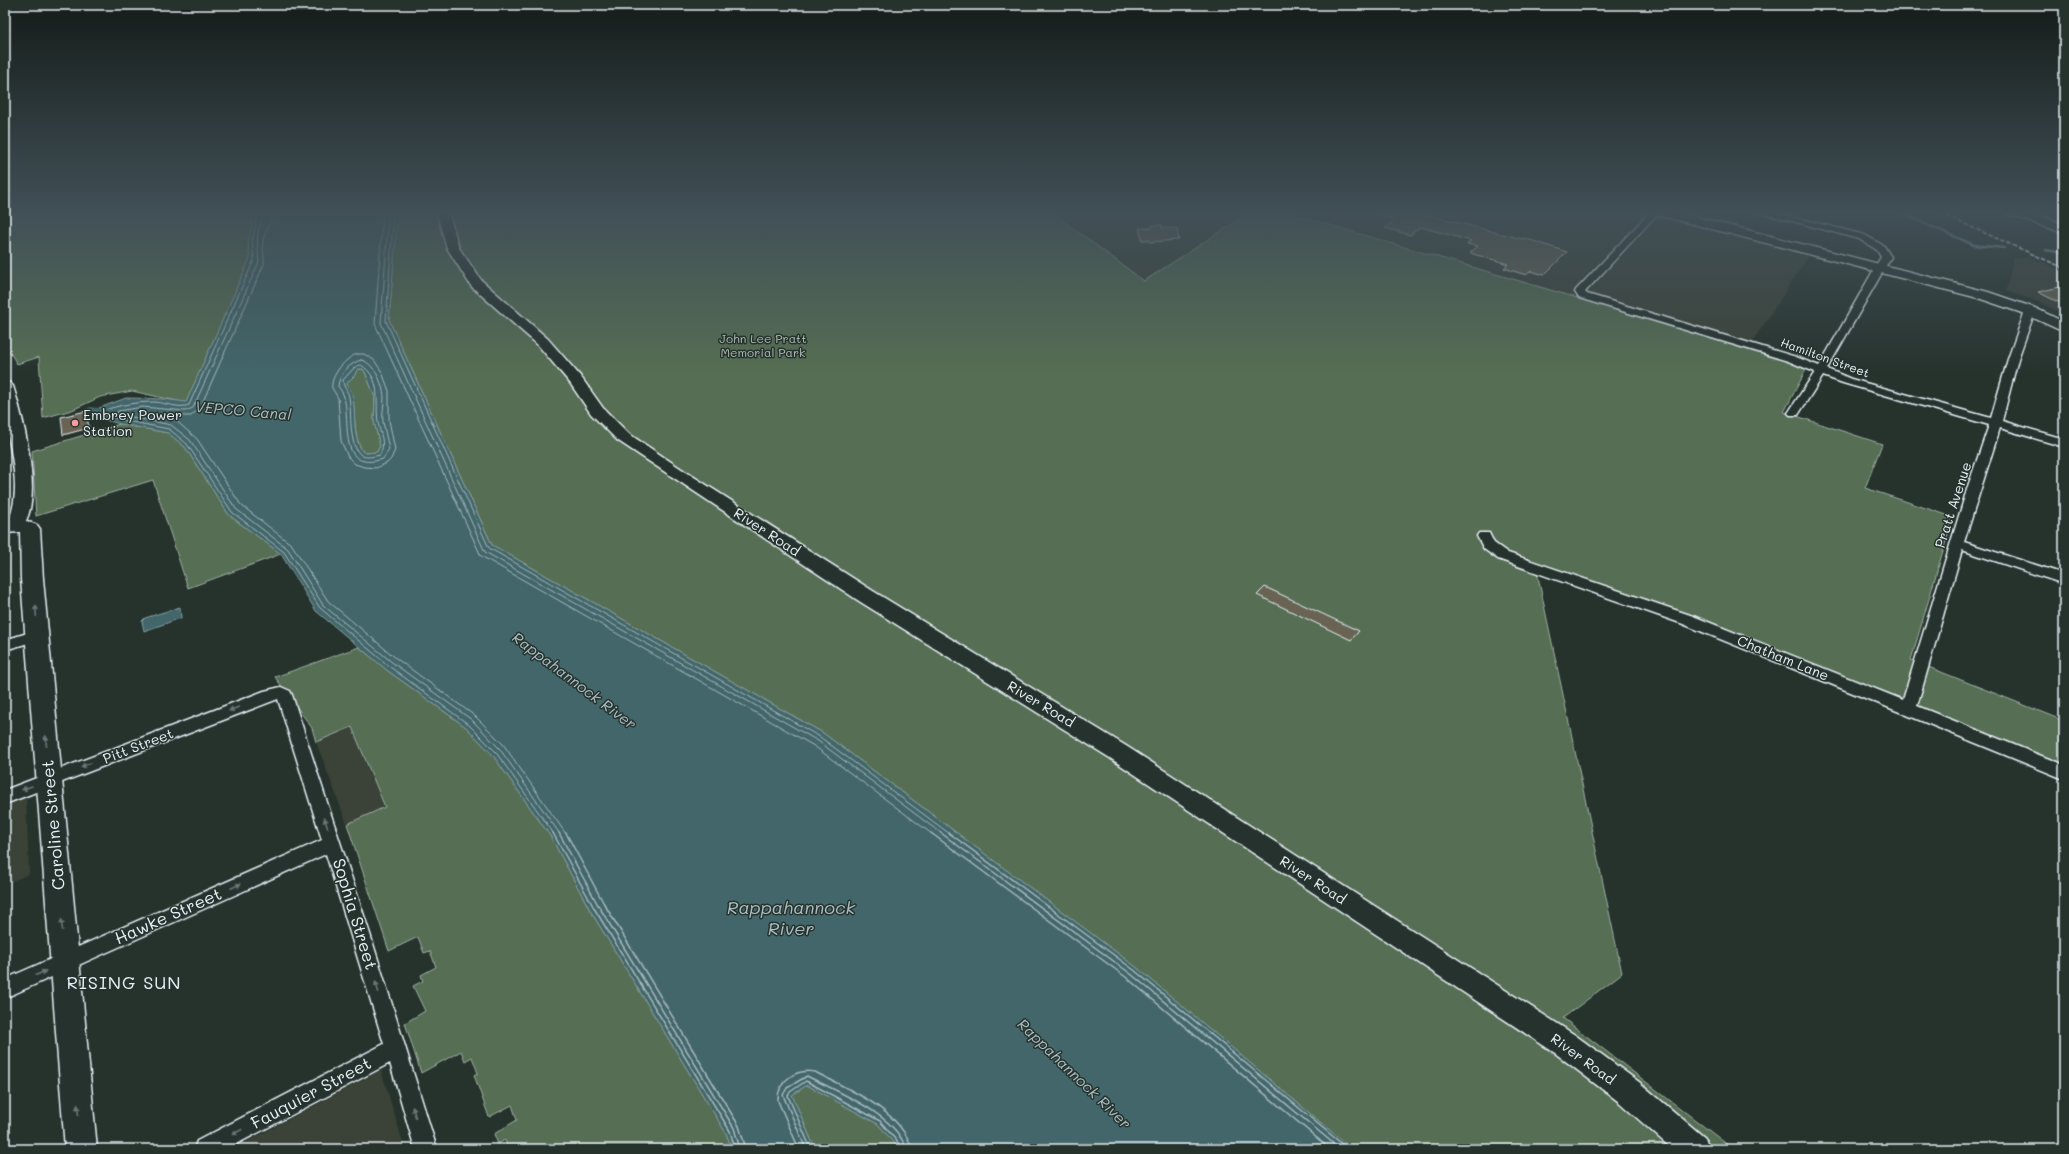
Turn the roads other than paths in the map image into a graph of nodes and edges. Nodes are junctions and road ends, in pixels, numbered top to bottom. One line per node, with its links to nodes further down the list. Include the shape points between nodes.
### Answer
1 (464, 265): 33 (street, River Road, via 476,283 543,342 576,380 597,411 623,436 872,600 1118,752 1565,1044 1629,1092)
2 (1606, 265): 7 (street, Hamilton Street, via 1580,292 1587,298 1792,359)
3 (1882, 265): 4 (street); 5 (street, via 1994,291); 7 (street)
4 (2030, 311): 6 (street); 10 (street, Pratt Avenue)
5 (2064, 320)
6 (2064, 328)
7 (1820, 370): 9 (street); 10 (street, Hamilton Street, via 1847,381)
8 (5, 386): 11 (street, Caroline Street, via 12,407)
9 (1794, 413)
10 (1995, 423): 12 (street, Hamilton Street); 17 (street, Pratt Avenue)
11 (10, 432): 13 (street, Caroline Street)
12 (2064, 443)
13 (24, 502): 14 (street, Caroline Street, via 18,520); 15 (street, Caroline Street, via 30,515)
14 (5, 527): 15 (main road, via 20,526)
15 (30, 529): 19 (main road, Caroline Street, one-way to 15)
16 (1484, 536): 22 (street, Chatham Lane, via 1488,546 1498,554 1688,620)
17 (1957, 544): 18 (street); 22 (street, Pratt Avenue)
18 (2064, 580)
19 (37, 634): 20 (street); 24 (main road, Caroline Street, one-way to 19)
20 (5, 645)
21 (270, 695): 24 (street, Pitt Street, one-way to 24); 26 (street, Sophia Street, one-way to 21, via 284,695)
22 (1908, 709): 23 (street, Chatham Lane)
23 (2064, 772)
24 (50, 779): 25 (street, Pitt Street, one-way to 25); 27 (main road, Caroline Street, one-way to 24)
25 (5, 797)
26 (332, 843): 27 (street, Hawke Street, one-way to 26); 29 (street, Sophia Street, one-way to 26)
27 (65, 962): 28 (street, Hawke Street, one-way to 27); 30 (main road, Caroline Street, one-way to 27)
28 (5, 989)
29 (396, 1048): 31 (street, Fauquier Street, one-way to 31); 32 (street, Sophia Street, one-way to 29)
30 (81, 1149)
31 (205, 1149)
32 (426, 1149)
33 (1694, 1149)

